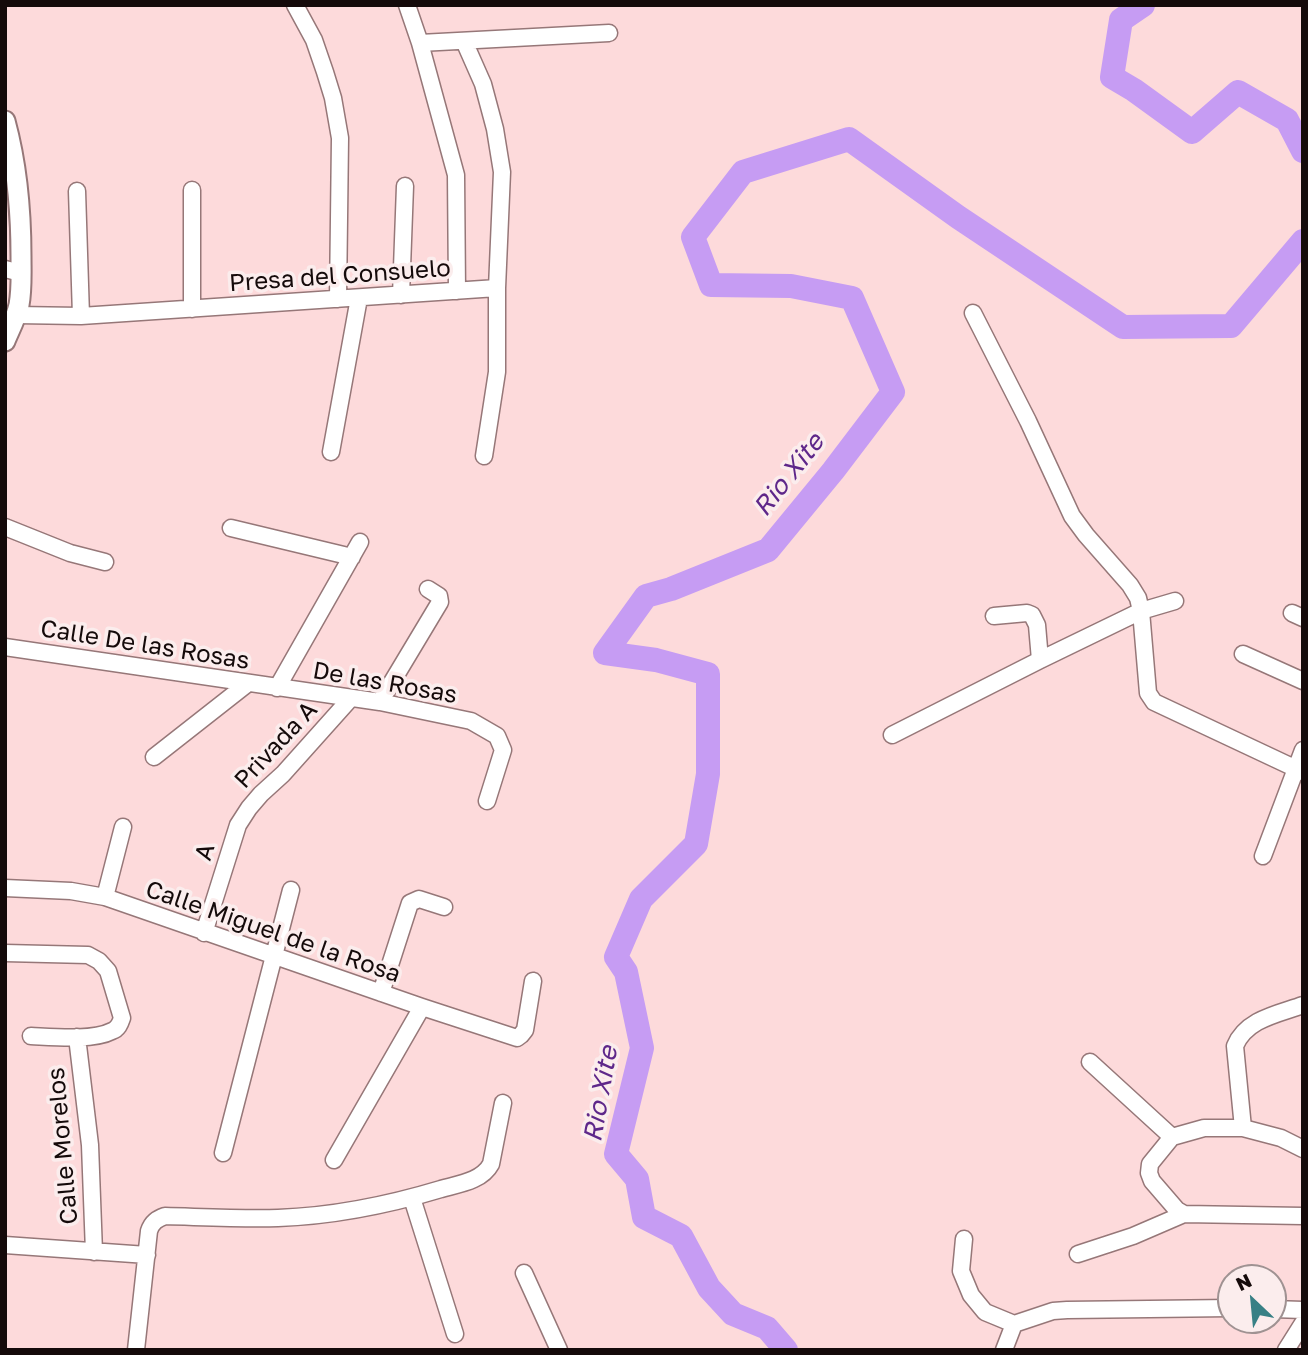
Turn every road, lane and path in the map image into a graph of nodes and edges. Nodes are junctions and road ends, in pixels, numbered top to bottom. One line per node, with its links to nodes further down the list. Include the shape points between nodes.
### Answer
1 (295, 5): 15 (street, via 325,72 340,138)
2 (407, 5): 5 (street)
3 (609, 33): 4 (street)
4 (464, 41): 5 (street); 11 (street, via 483,84 502,172)
5 (420, 43): 12 (street, via 456,175)
6 (5, 121): 10 (street, via 16,174 21,239)
7 (405, 186): 13 (street)
8 (192, 190): 16 (street)
9 (77, 191): 19 (street)
10 (13, 271): 18 (street, via 19,302)
11 (497, 288): 12 (street, Presa del Consuelo); 22 (street, via 497,372)
12 (457, 291): 13 (street, Presa del Consuelo)
13 (401, 295): 14 (street, Presa del Consuelo)
14 (359, 298): 15 (street, Presa del Consuelo); 21 (street)
15 (338, 299): 16 (street, Presa del Consuelo)
16 (192, 309): 19 (street, Presa del Consuelo)
17 (974, 313): 30 (street, via 1072,516 1130,585)
18 (16, 315): 19 (street, Presa del Consuelo); 20 (street)
19 (81, 316)
20 (5, 341)
21 (331, 452)
22 (484, 456)
23 (5, 527): 27 (street, via 70,554)
24 (231, 528): 26 (street)
25 (360, 542): 26 (street)
26 (352, 557): 37 (street)
27 (105, 562)
28 (428, 589): 39 (street, via 440,602)
29 (1175, 601): 30 (street)
30 (1141, 611): 34 (street); 43 (street, via 1147,693 1154,702)
31 (994, 616): 34 (street, via 1032,615)
32 (5, 647): 36 (street, Calle De las Rosas)
33 (1243, 654): 35 (street)
34 (1040, 660): 40 (street)
35 (1303, 681)
36 (247, 684): 37 (street, Calle De las Rosas); 42 (street)
37 (277, 688): 38 (street, De las Rosas)
38 (351, 698): 39 (street, De las Rosas); 45 (street, Privada A)
39 (380, 702): 44 (street, De las Rosas, via 471,721 497,736 503,750)
40 (892, 735)
41 (1303, 750): 43 (street)
42 (153, 757)
43 (1299, 770): 47 (street)
44 (487, 801)
45 (237, 825): 52 (street, A)
46 (123, 827): 50 (street)
47 (1263, 856)
48 (5, 888): 50 (street, Calle Miguel de la Rosa)
49 (291, 890): 54 (street)
50 (105, 897): 52 (street, Calle Miguel de la Rosa)
51 (444, 907): 56 (street, via 419,899 410,903)
52 (204, 933): 54 (street, Calle Miguel de la Rosa)
53 (5, 953): 60 (street, Calle Morelos, via 88,955 108,971 120,1025 113,1031)
54 (273, 956): 56 (street, Calle Miguel de la Rosa); 66 (street)
55 (533, 981): 58 (street, Calle Miguel de la Rosa, via 527,1021 517,1038)
56 (381, 993): 58 (street, Calle Miguel de la Rosa)
57 (1303, 1005): 63 (street, via 1260,1019 1238,1039)
58 (422, 1007): 67 (street)
59 (31, 1036): 60 (street, Calle Morelos)
60 (77, 1037): 73 (street, Calle Morelos, via 90,1145)
61 (1090, 1062): 64 (street)
62 (503, 1103): 68 (street, via 487,1171)
63 (1243, 1128): 64 (street, via 1204,1128); 65 (street)
64 (1172, 1136): 69 (street, via 1150,1164 1149,1173)
65 (1303, 1149)
66 (223, 1153)
67 (334, 1160)
68 (412, 1198): 75 (street, via 281,1218 165,1216 151,1224); 80 (street)
69 (1184, 1214): 70 (street); 74 (street)
70 (1303, 1216)
71 (964, 1239): 79 (street, via 961,1271 971,1295 985,1312)
72 (5, 1245): 73 (street)
73 (94, 1252): 75 (street)
74 (1078, 1254)
75 (147, 1255): 81 (street)
76 (524, 1273): 82 (street)
77 (1217, 1308): 79 (street, via 1053,1311)
78 (1303, 1323): 84 (street)
79 (1014, 1324): 83 (street)
80 (454, 1334)
81 (136, 1350)
82 (559, 1350)
83 (1004, 1350)
84 (1286, 1350)

